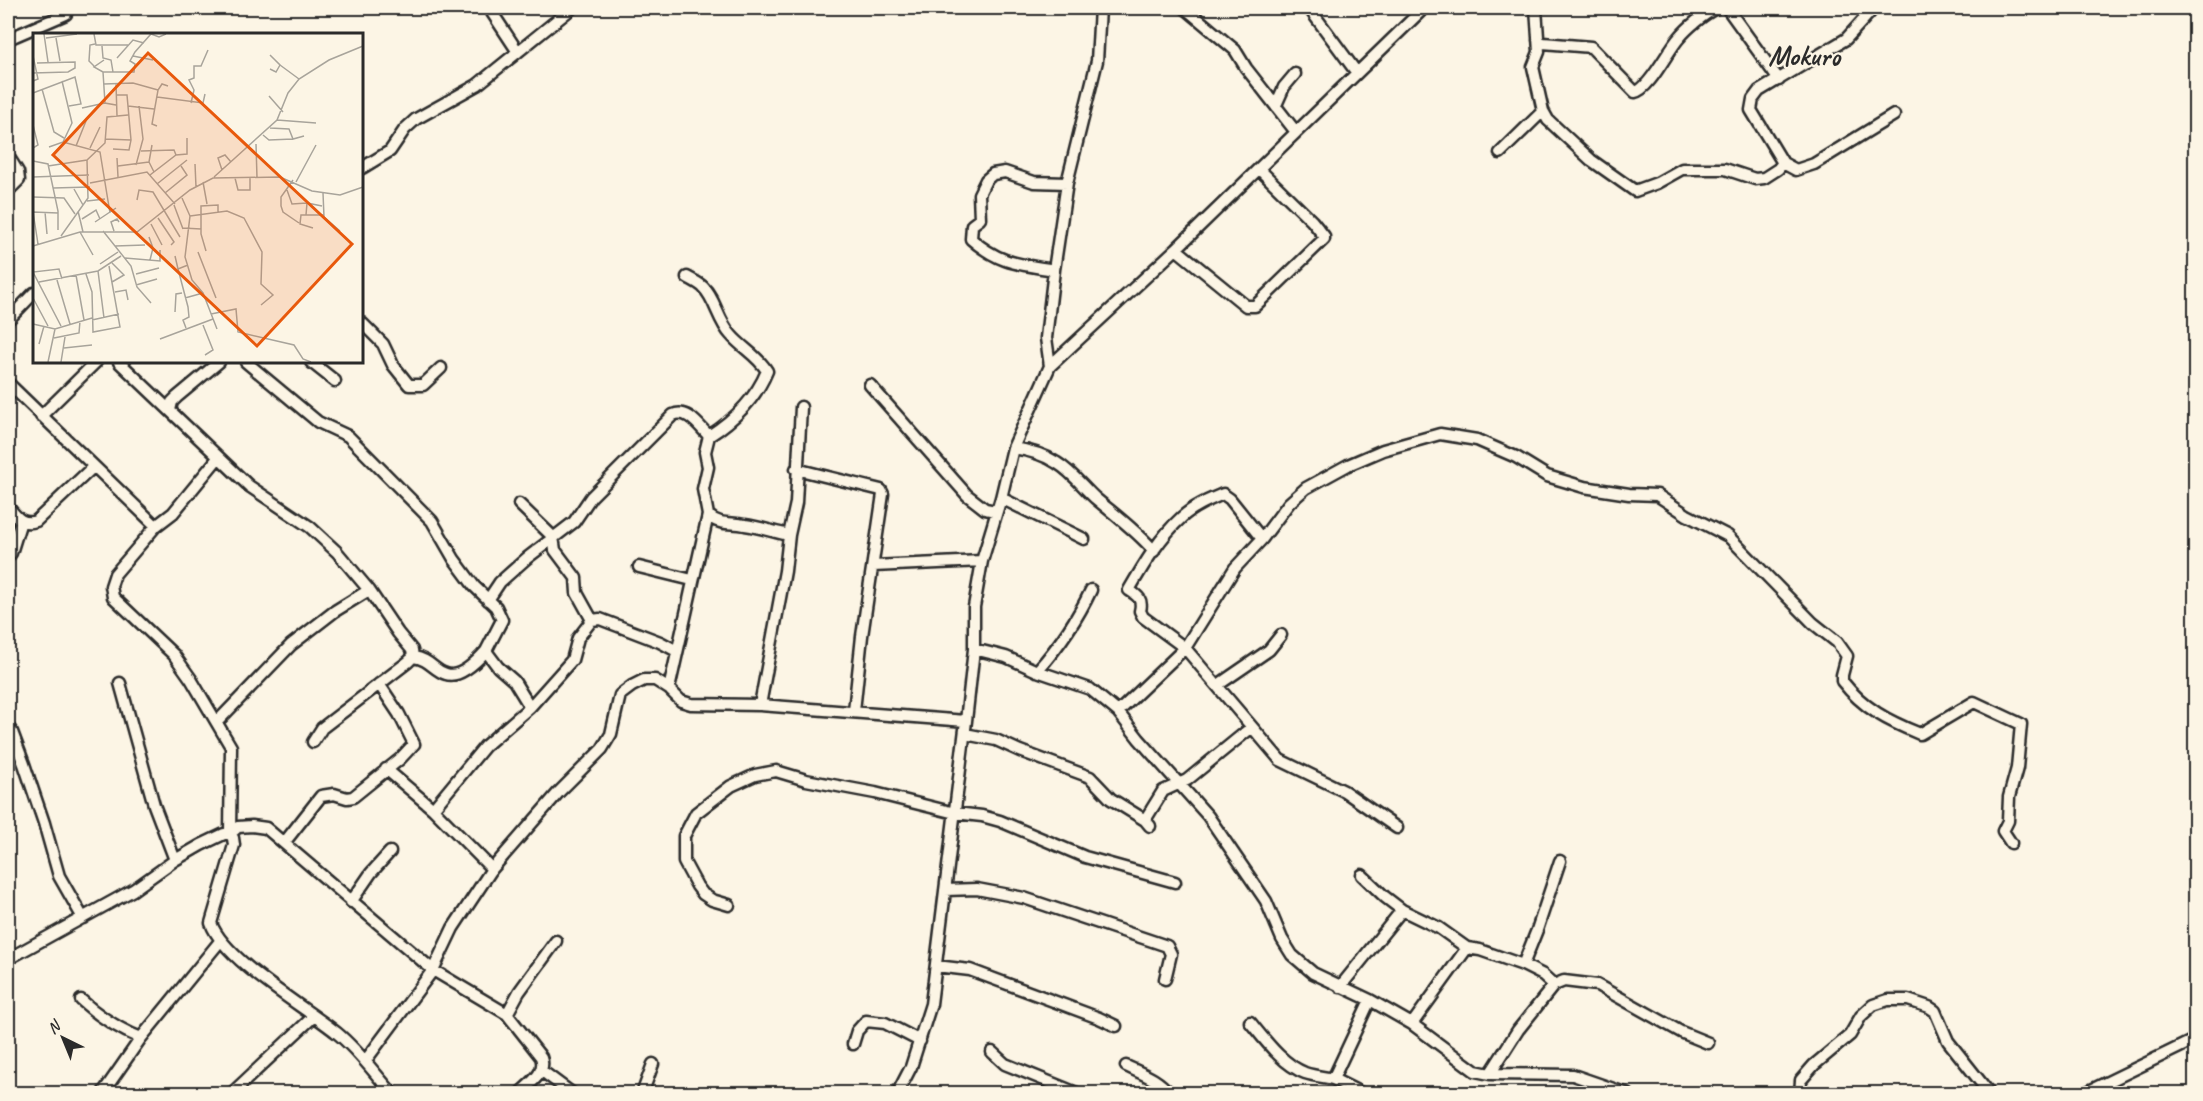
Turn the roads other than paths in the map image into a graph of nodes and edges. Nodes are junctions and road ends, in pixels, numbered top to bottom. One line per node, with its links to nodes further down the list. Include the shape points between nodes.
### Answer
1 (489, 8): 14 (street)
2 (572, 8): 14 (street)
3 (1100, 8): 27 (street, via 1097,61)
4 (1185, 8): 18 (street, via 1235,50)
5 (1309, 8): 15 (street)
6 (1424, 8): 15 (street)
7 (1536, 8): 13 (street)
8 (1716, 8): 13 (street, via 1681,35 1641,91 1635,92 1591,47)
9 (1727, 8): 17 (street)
10 (1874, 8): 17 (street, via 1846,39)
11 (66, 14): 12 (street)
12 (8, 39)
13 (1538, 40): 19 (street, via 1539,52 1533,67)
14 (519, 52): 25 (street, via 477,85 416,119 390,151)
15 (1357, 73): 21 (street)
16 (1294, 74): 18 (street)
17 (1779, 80): 24 (street, via 1759,92 1751,110)
18 (1276, 105): 21 (street)
19 (1544, 111): 22 (street); 24 (street, via 1550,123 1591,160 1635,191 1682,169 1725,169 1755,179 1764,178)
20 (1894, 114): 24 (street, via 1815,164 1796,170)
21 (1296, 132): 26 (street)
22 (1500, 153)
23 (8, 156): 28 (street, via 19,180)
24 (1783, 163)
25 (363, 167)
26 (1259, 169): 29 (street); 29 (street, via 1312,221 1324,239 1255,306 1246,306)
27 (1067, 183): 30 (street); 30 (street, via 1034,182 1005,172 993,174 979,194 980,219 972,225 971,239 988,254)
28 (8, 191)
29 (1176, 249): 40 (street)
30 (1054, 270): 40 (street, via 1046,338)
31 (687, 277): 48 (street, via 703,287 733,338 767,371 742,409)
32 (33, 294): 33 (street)
33 (8, 320)
34 (363, 324): 41 (street, via 382,344 409,386 423,385)
35 (95, 363): 47 (street)
36 (120, 363): 46 (street)
37 (218, 363): 46 (street, via 177,397)
38 (247, 363): 72 (street, via 318,422 348,436 432,521 454,559)
39 (312, 363): 42 (street)
40 (1050, 366): 49 (street)
41 (441, 368)
42 (335, 381)
43 (8, 383): 47 (street)
44 (870, 385): 56 (street, via 967,495 985,509)
45 (801, 407): 52 (street)
46 (170, 410): 50 (street)
47 (41, 416): 51 (street)
48 (709, 436): 57 (street, via 703,489); 61 (street, via 685,413 673,415 591,497 574,522)
49 (1013, 448): 53 (street); 64 (street, via 1057,462)
50 (218, 458): 59 (street, via 173,513); 70 (street, via 249,486 310,527)
51 (93, 467): 58 (street, via 36,521); 59 (street)
52 (796, 469): 60 (street, via 796,503); 67 (street, via 882,491)
53 (1001, 498): 56 (street); 62 (street)
54 (519, 504): 61 (street)
55 (8, 507): 58 (street)
56 (996, 511): 66 (street)
57 (708, 515): 60 (street, via 726,524); 69 (street)
58 (21, 521): 65 (street)
59 (156, 526): 90 (street, via 115,574 112,597 174,656)
60 (789, 535): 85 (street)
61 (553, 537): 72 (street, via 500,582); 73 (street, via 555,550 576,578 577,593)
62 (1084, 539)
63 (1262, 539): 64 (street, via 1223,495 1182,517); 75 (street, via 1234,568); 102 (street, via 1289,503 1306,488 1383,450 1440,434 1477,440 1547,476 1584,487 1657,495 1728,536 1813,623 1837,642 1847,656 1842,681 1876,715 1920,734 1974,702 2021,724 2017,768 2003,831)
64 (1154, 551): 75 (street, via 1129,590 1140,597 1143,616)
65 (8, 557)
66 (982, 561): 67 (street); 76 (street, via 974,607)
67 (873, 566): 87 (street)
68 (639, 567): 69 (street)
69 (692, 580): 78 (street)
70 (369, 590): 79 (street, via 412,650); 90 (street, via 291,645)
71 (1091, 590): 80 (street, via 1060,645)
72 (488, 600): 77 (street, via 502,620)
73 (592, 621): 78 (street, via 600,620); 86 (street, via 578,638 572,660)
74 (1281, 635): 83 (street, via 1269,650)
75 (1185, 648): 83 (street); 88 (street)
76 (974, 649): 80 (street, via 1006,657); 89 (street)
77 (486, 651): 79 (street, via 454,675 447,675 424,658); 86 (street, via 514,681)
78 (677, 651): 84 (street)
79 (413, 657): 82 (street)
80 (1036, 671): 88 (street, via 1090,689)
81 (120, 683): 104 (street, via 154,805)
82 (379, 684): 94 (street, via 322,728); 95 (street, via 414,744)
83 (1218, 685): 92 (street)
84 (669, 689): 85 (street, via 681,701 691,704); 106 (street, via 655,680 644,680 620,695 611,734 602,749)
85 (760, 705): 87 (street)
86 (530, 707): 97 (street, via 485,746)
87 (855, 711): 89 (street)
88 (1118, 712): 96 (street)
89 (966, 721): 93 (street)
90 (217, 722): 100 (street, via 231,747)
91 (8, 727): 113 (street, via 59,876)
92 (1252, 727): 96 (street); 99 (street, via 1280,760 1344,791)
93 (965, 734): 96 (street, via 996,740 1090,777 1111,800 1147,823 1163,791); 98 (street)
94 (313, 742)
95 (386, 769): 97 (street); 101 (street, via 353,797 321,796)
96 (1178, 784): 123 (street, via 1209,816 1238,858 1266,901 1292,955 1313,973)
97 (433, 809): 106 (street)
98 (956, 813): 108 (street, via 1000,821 1085,857); 109 (street); 111 (street, via 776,771 755,775 731,786 696,813 684,836 684,862 697,886 712,900)
99 (1397, 828)
100 (230, 834): 101 (street, via 238,827 266,828); 104 (street); 114 (street, via 234,845 211,923)
101 (284, 843): 110 (street)
102 (2011, 843)
103 (390, 852): 110 (street)
104 (175, 860): 113 (street)
105 (1560, 861): 118 (street)
106 (492, 870): 120 (street, via 453,928)
107 (1362, 875): 112 (street)
108 (1175, 882)
109 (945, 890): 119 (street); 121 (street, via 977,889 1024,898 1167,946 1171,954)
110 (351, 902): 120 (street)
111 (729, 904)
112 (1402, 910): 116 (street, via 1439,928); 123 (street)
113 (83, 918): 117 (street)
114 (221, 940): 127 (street, via 254,972); 131 (street)
115 (556, 941): 126 (street)
116 (1467, 948): 118 (street); 129 (street)
117 (8, 959)
118 (1523, 965): 122 (street)
119 (936, 966): 130 (street, via 970,970); 133 (street, via 931,1004)
120 (434, 969): 126 (street); 137 (street)
121 (1165, 979)
122 (1554, 985): 134 (street, via 1564,981 1597,985); 141 (street)
123 (1340, 987): 125 (street)
124 (81, 1000): 131 (street, via 101,1018)
125 (1370, 1000): 129 (street); 142 (street)
126 (507, 1014): 140 (street, via 542,1057)
127 (314, 1016): 137 (street); 148 (street)
128 (1250, 1022): 142 (street, via 1291,1065 1304,1073)
129 (1412, 1024): 141 (street, via 1475,1071)
130 (1116, 1026)
131 (141, 1038): 147 (street)
132 (2196, 1039): 161 (street)
133 (920, 1041): 135 (street, via 885,1023 866,1021); 154 (street)
134 (1708, 1043)
135 (853, 1044)
136 (992, 1052): 155 (street, via 1005,1064)
137 (366, 1060): 143 (street)
138 (653, 1064): 153 (street)
139 (1126, 1066): 156 (street, via 1151,1077)
140 (542, 1071): 151 (street); 152 (street)
141 (1490, 1074): 144 (street, via 1573,1075)
142 (1333, 1080): 157 (street)
143 (385, 1084): 149 (street); 150 (street)
144 (1606, 1090): 158 (street)
145 (8, 1094): 146 (street)
146 (26, 1094)
147 (102, 1094)
148 (231, 1094)
149 (375, 1094)
150 (393, 1094)
151 (519, 1094)
152 (573, 1094)
153 (642, 1094)
154 (897, 1094)
155 (1079, 1094)
156 (1170, 1094)
157 (1363, 1094)
158 (1628, 1094)
159 (1800, 1094): 160 (street, via 1801,1080 1814,1065 1850,1035 1873,1005 1888,1000 1908,1000 1935,1011 1948,1041)
160 (1990, 1094)
161 (2083, 1094)

